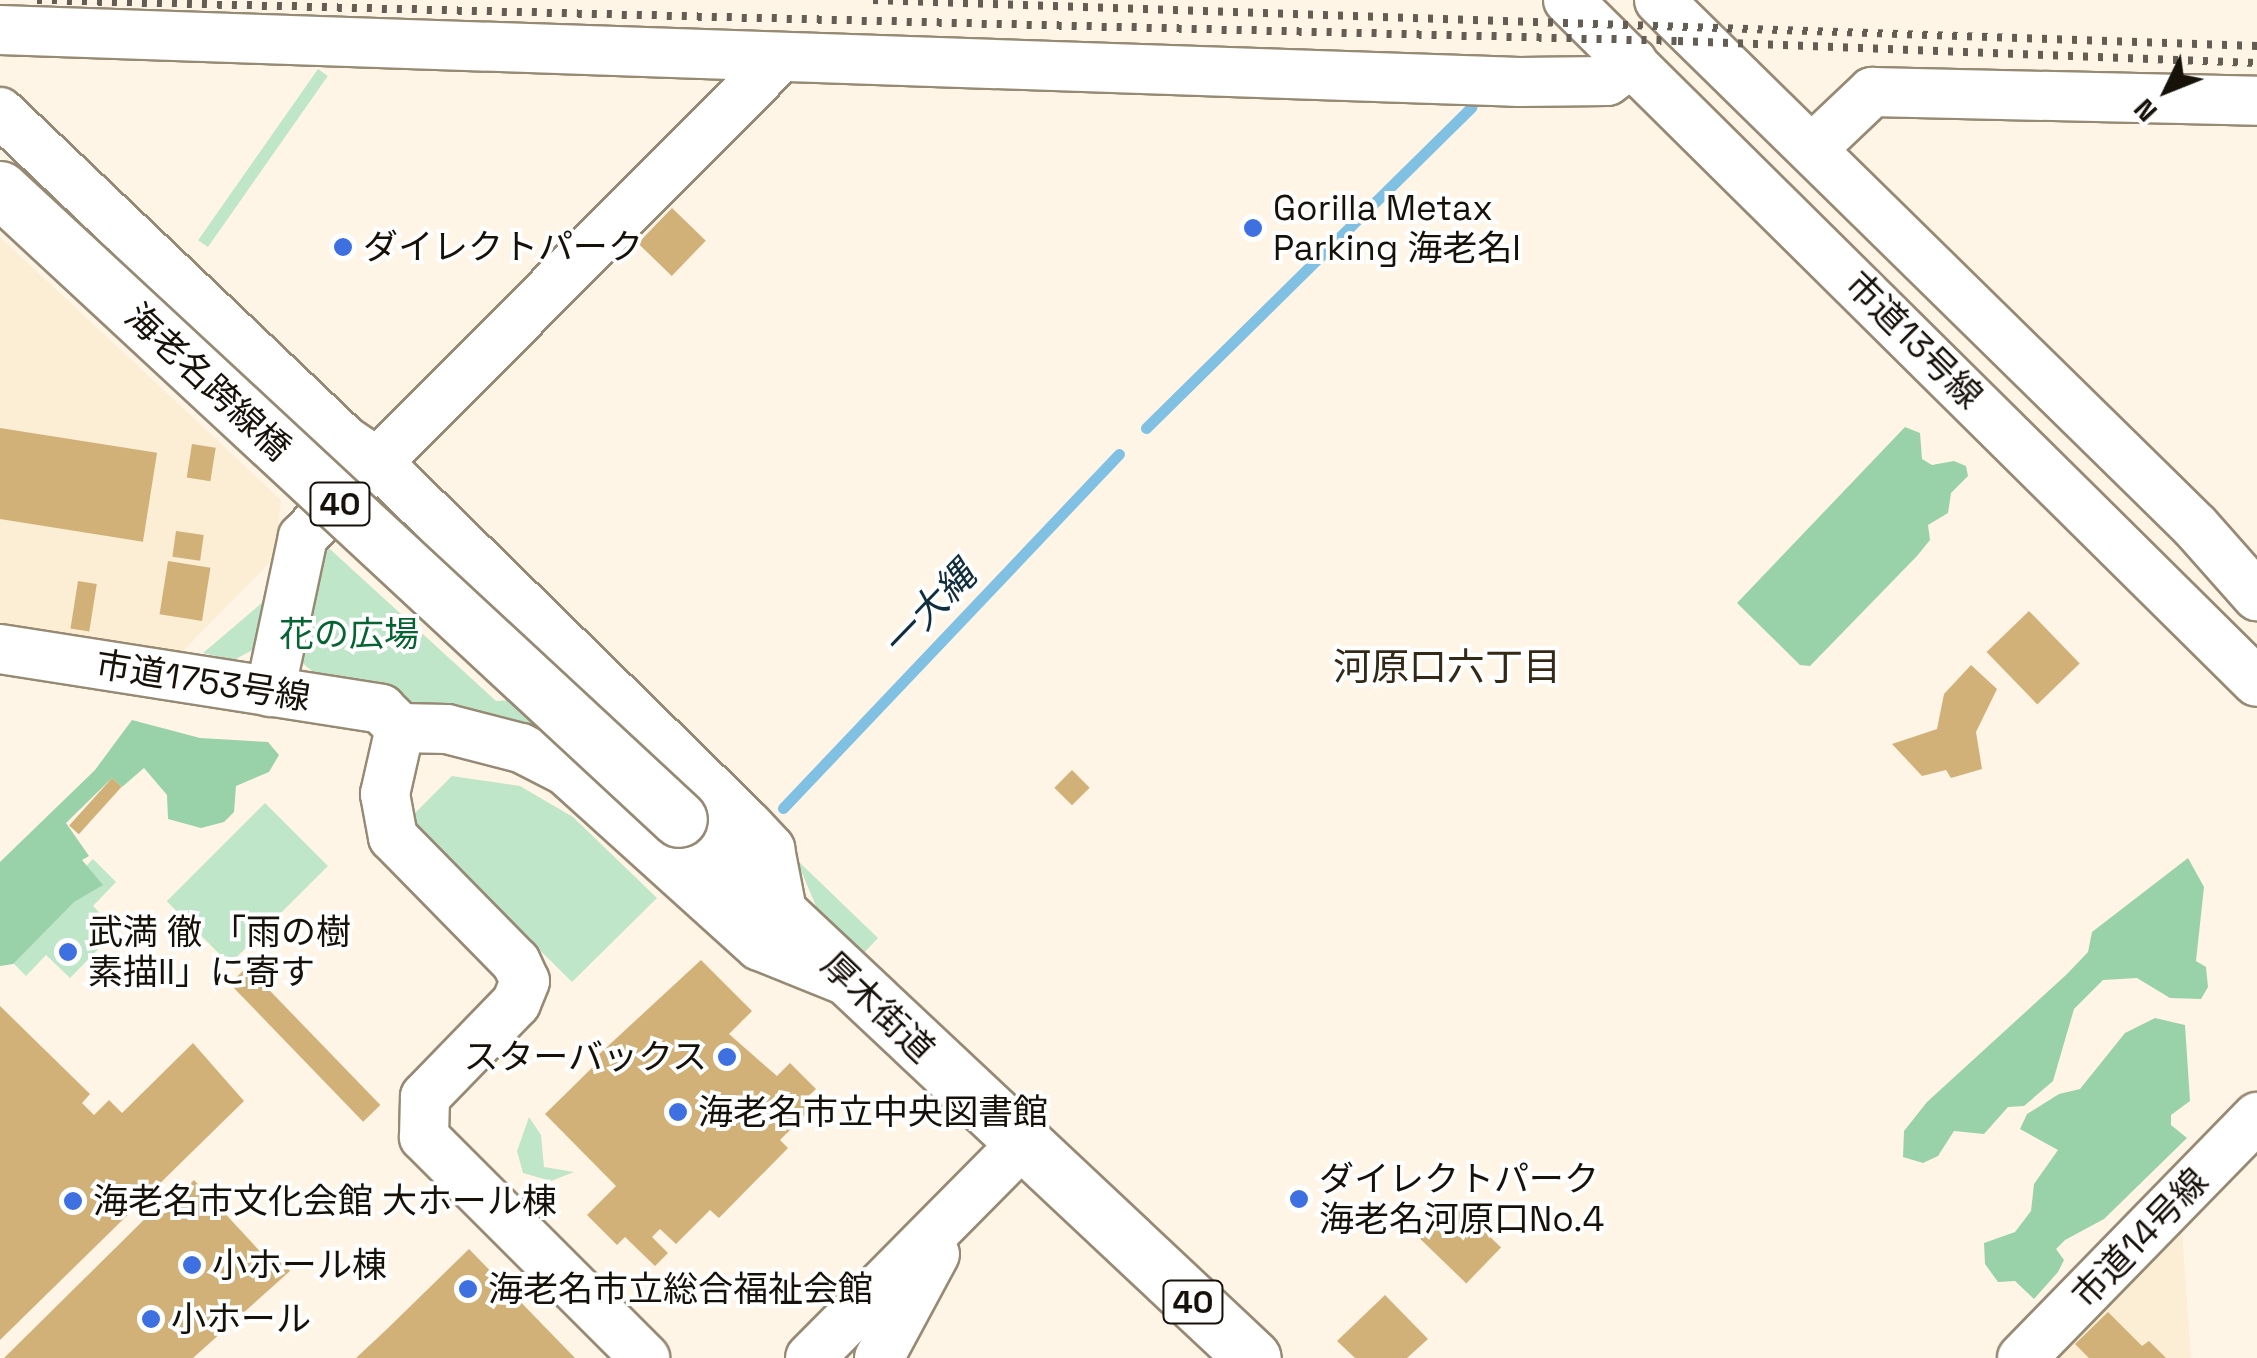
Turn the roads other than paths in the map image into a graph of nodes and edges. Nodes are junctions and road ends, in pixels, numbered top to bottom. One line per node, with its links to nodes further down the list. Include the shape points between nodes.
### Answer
1 (1568, 0): 5 (street, 市道13号線)
2 (1659, 0): 8 (street, 市道13号線)
3 (0, 30): 4 (street)
4 (778, 60): 5 (street, via 1518,82 1607,81); 10 (street)
5 (1633, 62): 13 (street, 市道13号線)
6 (2257, 102): 8 (street, via 1872,92)
7 (0, 112): 10 (street, via 344,439)
8 (1812, 149): 11 (street, 市道13号線, via 2195,526)
9 (0, 189): 16 (main road, 海老名跨線橋 / 40, bridge)
10 (376, 460): 14 (street, via 303,537); 17 (street, via 770,849)
11 (2257, 596)
12 (0, 649): 14 (street, 市道1753号線)
13 (2257, 682)
14 (270, 692): 15 (street, 市道1753号線, via 381,710)
15 (400, 728): 18 (street, via 447,729 522,748 566,771 760,946); 22 (street, via 385,794 393,837 516,962 525,981 516,1003 421,1105 429,1145)
16 (679, 819): 17 (main road, 厚木街道 / 40)
17 (783, 916): 18 (main road, 厚木街道 / 40)
18 (852, 983): 20 (main road, 厚木街道 / 40)
19 (2257, 1117): 26 (street, 市道14号線)
20 (1022, 1144): 21 (street); 25 (main road, 厚木街道 / 40)
21 (960, 1207): 23 (street); 24 (street)
22 (645, 1358)
23 (810, 1358)
24 (879, 1358)
25 (1253, 1358)
26 (2022, 1358)

